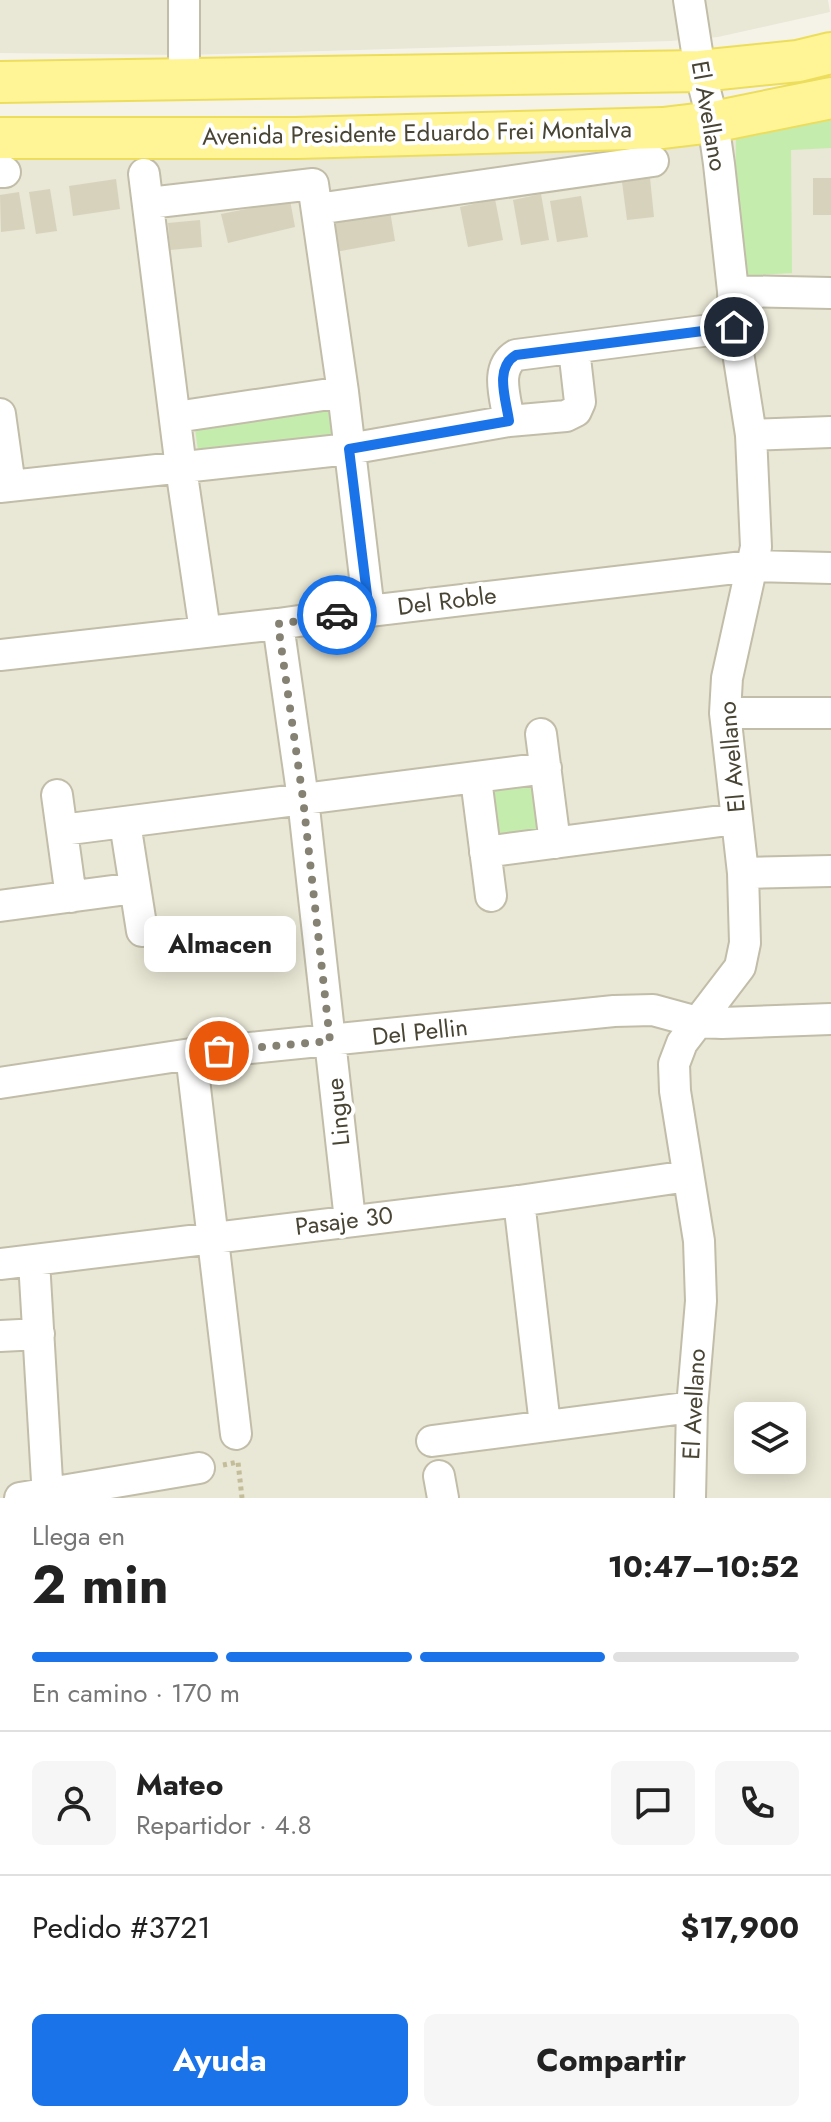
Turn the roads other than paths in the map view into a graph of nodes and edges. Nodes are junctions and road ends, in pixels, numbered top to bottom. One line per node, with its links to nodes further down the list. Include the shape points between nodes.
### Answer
1 (184, 0): 5 (street)
2 (689, 0): 4 (street, El Avellano)
3 (831, 53): 4 (main road)
4 (700, 71): 5 (main road); 8 (street, El Avellano)
5 (184, 81): 6 (main road)
6 (0, 82)
7 (831, 98): 8 (main road, Avenida Presidente Eduardo Frei Montalva)
8 (713, 122): 9 (main road, Avenida Presidente Eduardo Frei Montalva, via 663,128 296,138); 12 (street, El Avellano)
9 (2, 161)
10 (653, 161): 11 (street, Avenida Presidente Eduardo Frei Montalva)
11 (315, 196): 16 (street); 18 (street, Avenida Presidente Eduardo Frei Montalva, via 146,189)
12 (733, 291): 13 (street); 14 (street, El Avellano)
13 (831, 293)
14 (734, 327): 15 (street); 21 (street, El Avellano)
15 (574, 349): 19 (street, via 516,355 506,361 502,372); 19 (street, via 580,402 576,411)
16 (343, 392): 18 (street); 22 (street)
17 (0, 414): 24 (street)
18 (176, 417): 23 (street)
19 (509, 421): 22 (street)
20 (831, 432): 21 (street)
21 (751, 435): 25 (street, El Avellano, via 756,547)
22 (349, 449): 23 (street); 27 (street)
23 (181, 468): 24 (street); 29 (street)
24 (5, 487)
25 (752, 566): 26 (street, Del Roble); 27 (street, Del Roble); 31 (street, El Avellano, via 727,678)
26 (831, 568)
27 (369, 611): 28 (street, Del Roble)
28 (278, 624): 29 (street, Del Roble); 37 (street, Lingue)
29 (205, 631): 30 (street, Del Roble)
30 (0, 655)
31 (725, 713): 32 (street); 38 (street, El Avellano)
32 (831, 713)
33 (541, 734): 34 (street)
34 (546, 768): 35 (street); 41 (street)
35 (476, 779): 37 (street); 42 (street)
36 (57, 795): 40 (street)
37 (303, 799): 39 (street); 52 (street, Lingue)
38 (736, 819): 41 (street); 44 (street, El Avellano)
39 (125, 823): 40 (street); 45 (street)
40 (62, 830): 47 (street)
41 (555, 843): 42 (street)
42 (485, 852): 46 (street)
43 (831, 871): 44 (street)
44 (743, 873): 51 (street, El Avellano, via 745,943 740,967)
45 (135, 888): 47 (street); 49 (street)
46 (491, 896)
47 (71, 897): 48 (street)
48 (0, 906)
49 (142, 931)
50 (831, 1019): 51 (street, Del Pellin)
51 (697, 1022): 52 (street, Del Pellin, via 653,1010 614,1011); 55 (street, El Avellano, via 674,1064)
52 (330, 1041): 53 (street, Del Pellin); 57 (street, Lingue)
53 (191, 1054): 54 (street, Del Pellin); 58 (street)
54 (0, 1083)
55 (688, 1176): 56 (street, Pasaje 30); 63 (street, El Avellano, via 699,1241 701,1301)
56 (519, 1201): 57 (street, Pasaje 30); 64 (street)
57 (350, 1220): 58 (street, Pasaje 30)
58 (213, 1236): 59 (street, Pasaje 30); 66 (street)
59 (34, 1261): 60 (street, Pasaje 30); 61 (street)
60 (0, 1264)
61 (39, 1334): 62 (street); 68 (street)
62 (0, 1336)
63 (692, 1407): 64 (street); 69 (street, El Avellano)
64 (545, 1425): 65 (street)
65 (432, 1441)
66 (237, 1448)
67 (199, 1468): 68 (street)
68 (39, 1497)
69 (690, 1498)

